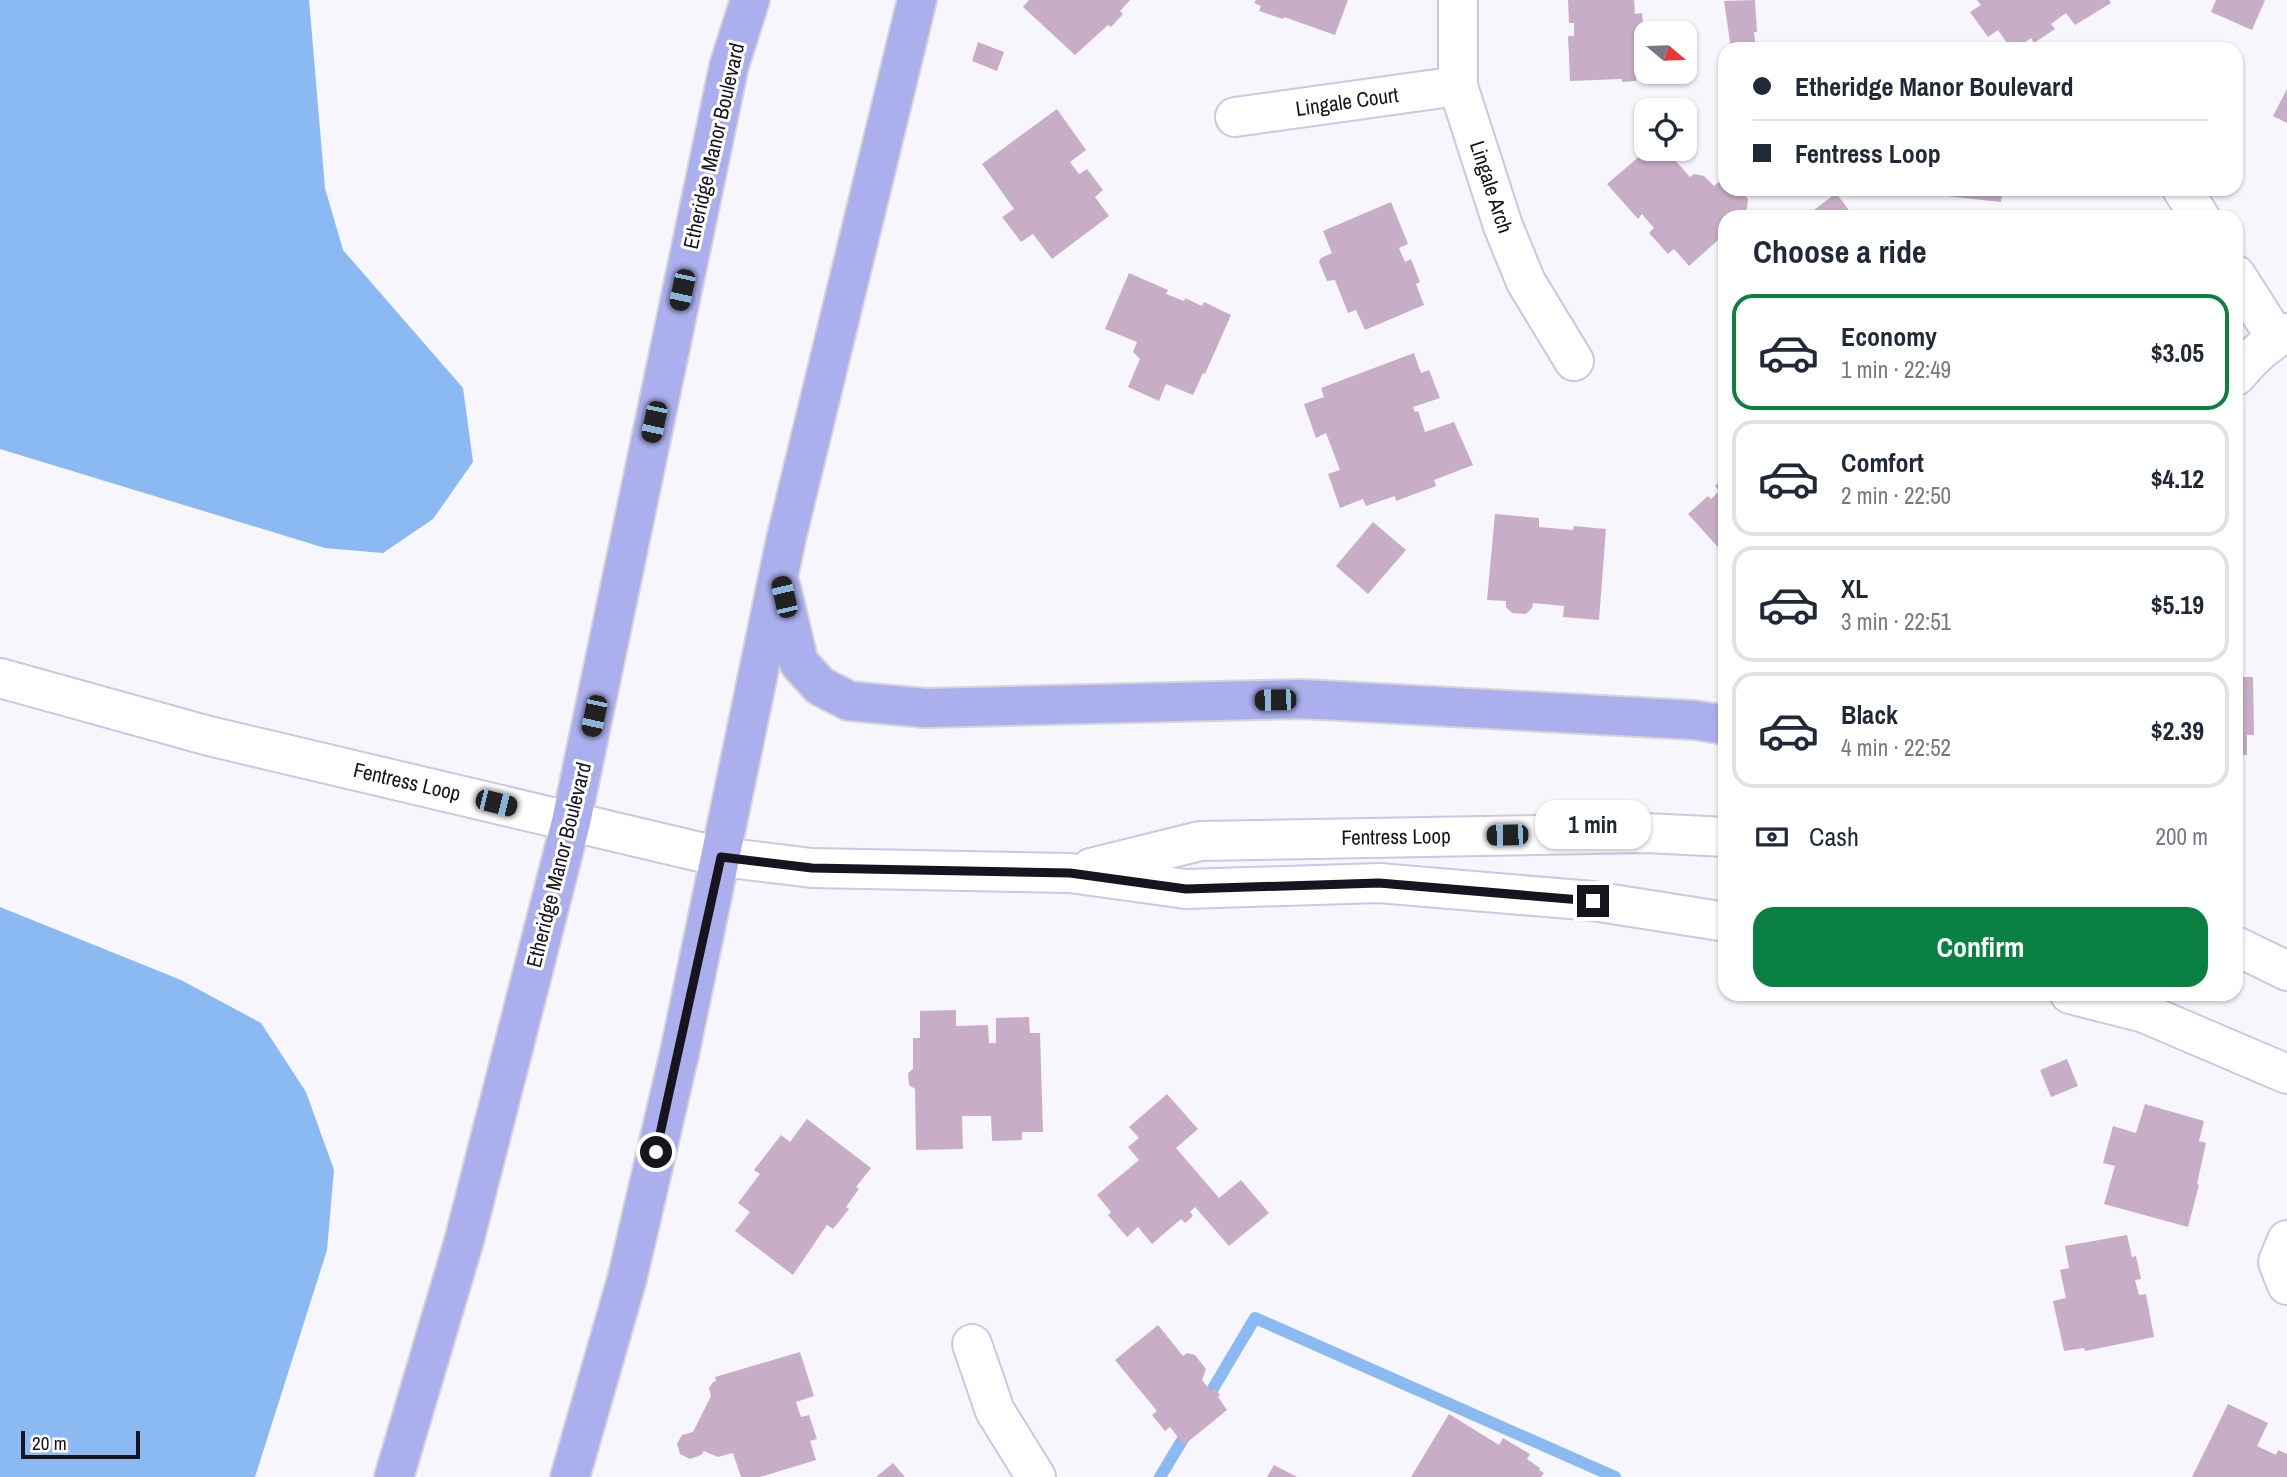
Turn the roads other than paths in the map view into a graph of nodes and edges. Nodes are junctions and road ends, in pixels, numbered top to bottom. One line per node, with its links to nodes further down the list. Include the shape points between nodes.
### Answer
1 (750, 0): 13 (main road, Etheridge Manor Boulevard, via 729,66)
2 (918, 0): 10 (main road)
3 (1458, 0): 4 (street, Lingale Arch)
4 (1458, 86): 5 (street, Lingale Court); 8 (street, Lingale Arch, via 1503,226 1527,282)
5 (1235, 117)
6 (2243, 284): 7 (street)
7 (2281, 336): 9 (street)
8 (1574, 361)
9 (2243, 367)
10 (778, 575): 12 (main road, via 799,663 820,686 849,701 925,708 1302,699); 15 (main road)
11 (0, 678): 13 (street, Fentress Loop, via 209,736)
12 (1718, 724)
13 (571, 822): 15 (street, Fentress Loop); 25 (main road, Etheridge Manor Boulevard, via 464,1241)
14 (1718, 837): 16 (street, Fentress Loop, via 1646,833 1200,841)
15 (721, 857): 16 (street, Fentress Loop, via 812,868); 26 (main road, via 627,1279)
16 (1070, 873): 17 (street, Fentress Loop, via 1186,889 1379,883 1593,901)
17 (1718, 921)
18 (2243, 949): 19 (street)
19 (2287, 971)
20 (2097, 1001): 21 (street, via 2144,1013)
21 (2287, 1074)
22 (2287, 1240): 23 (street, via 2278,1262)
23 (2287, 1285)
24 (972, 1344): 27 (street, via 995,1411)
25 (394, 1477)
26 (570, 1477)
27 (1036, 1477)

